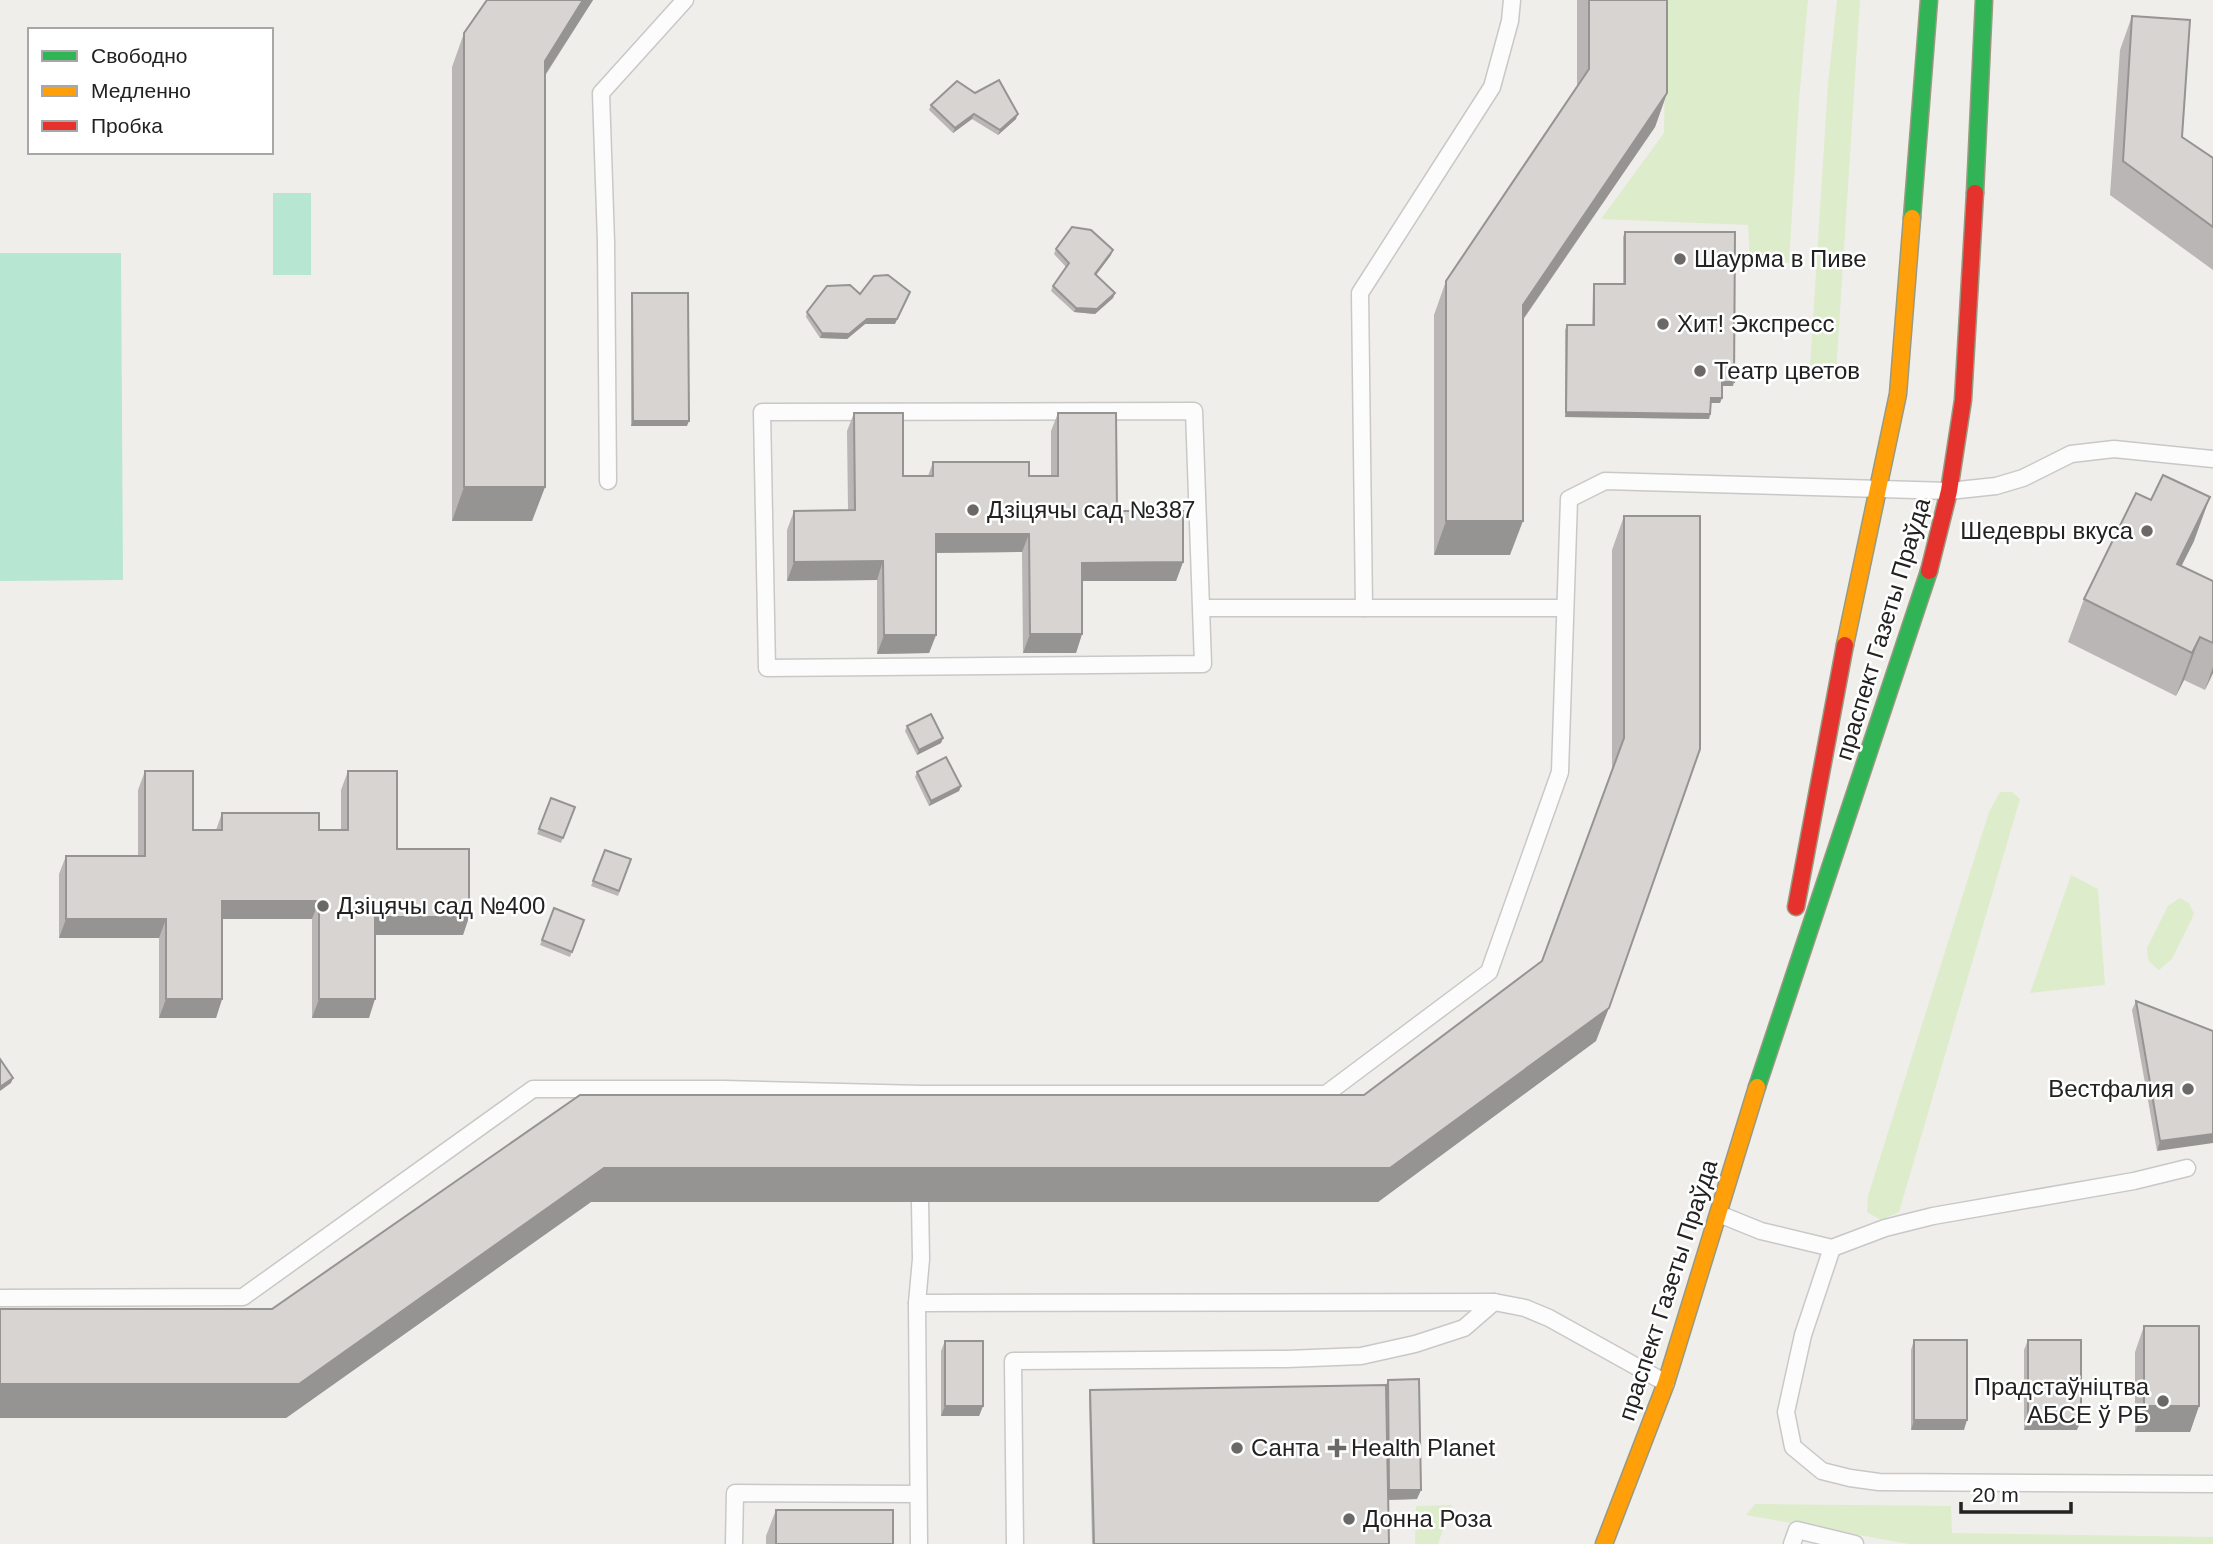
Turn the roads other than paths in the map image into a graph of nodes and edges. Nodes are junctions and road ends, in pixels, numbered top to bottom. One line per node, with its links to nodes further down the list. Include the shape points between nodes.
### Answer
1 (685, 0): 6 (lane, via 601,93)
2 (1512, 0): 10 (lane, via 1492,88 1360,293)
3 (1929, 0): 7 (street, праспект Газеты Праўда, via 1898,394)
4 (1984, 0): 8 (street, праспект Газеты Праўда, via 1963,400)
5 (2213, 458): 8 (lane, via 2115,449 2071,454 2023,478)
6 (608, 481)
7 (1879, 488): 8 (lane); 11 (lane, via 1605,481 1569,499); 12 (street, праспект Газеты Праўда, via 1860,563)
8 (1950, 491): 12 (street, праспект Газеты Праўда, via 1929,573)
9 (1202, 608): 9 (lane, via 1194,411 762,412 766,668 1203,664); 10 (lane)
10 (1364, 608): 11 (lane)
11 (1565, 608): 17 (lane, via 1560,772 1489,972 1326,1094 921,1100 723,1089 533,1089 243,1297)
12 (1769, 1048): 15 (street, праспект Газеты Праўда)
13 (2187, 1168): 16 (lane, via 1933,1216 1885,1227)
14 (920, 1202): 19 (lane)
15 (1718, 1213): 16 (lane, via 1761,1231); 20 (street, праспект Газеты Праўда)
16 (1832, 1248): 21 (lane, via 1803,1335 1786,1412 1793,1447 1822,1471 1880,1482)
17 (0, 1298)
18 (1494, 1301): 19 (lane); 20 (lane, via 1549,1318); 25 (lane, via 1464,1328 1360,1356 1013,1361)
19 (917, 1303): 22 (lane)
20 (1666, 1383): 26 (street, праспект Газеты Праўда)
21 (2213, 1484)
22 (918, 1494): 23 (lane, via 735,1493); 24 (lane)
23 (734, 1544)
24 (919, 1544)
25 (1015, 1544)
26 (1604, 1544)
27 (1792, 1544): 28 (lane, via 1797,1530)
28 (1855, 1544)

